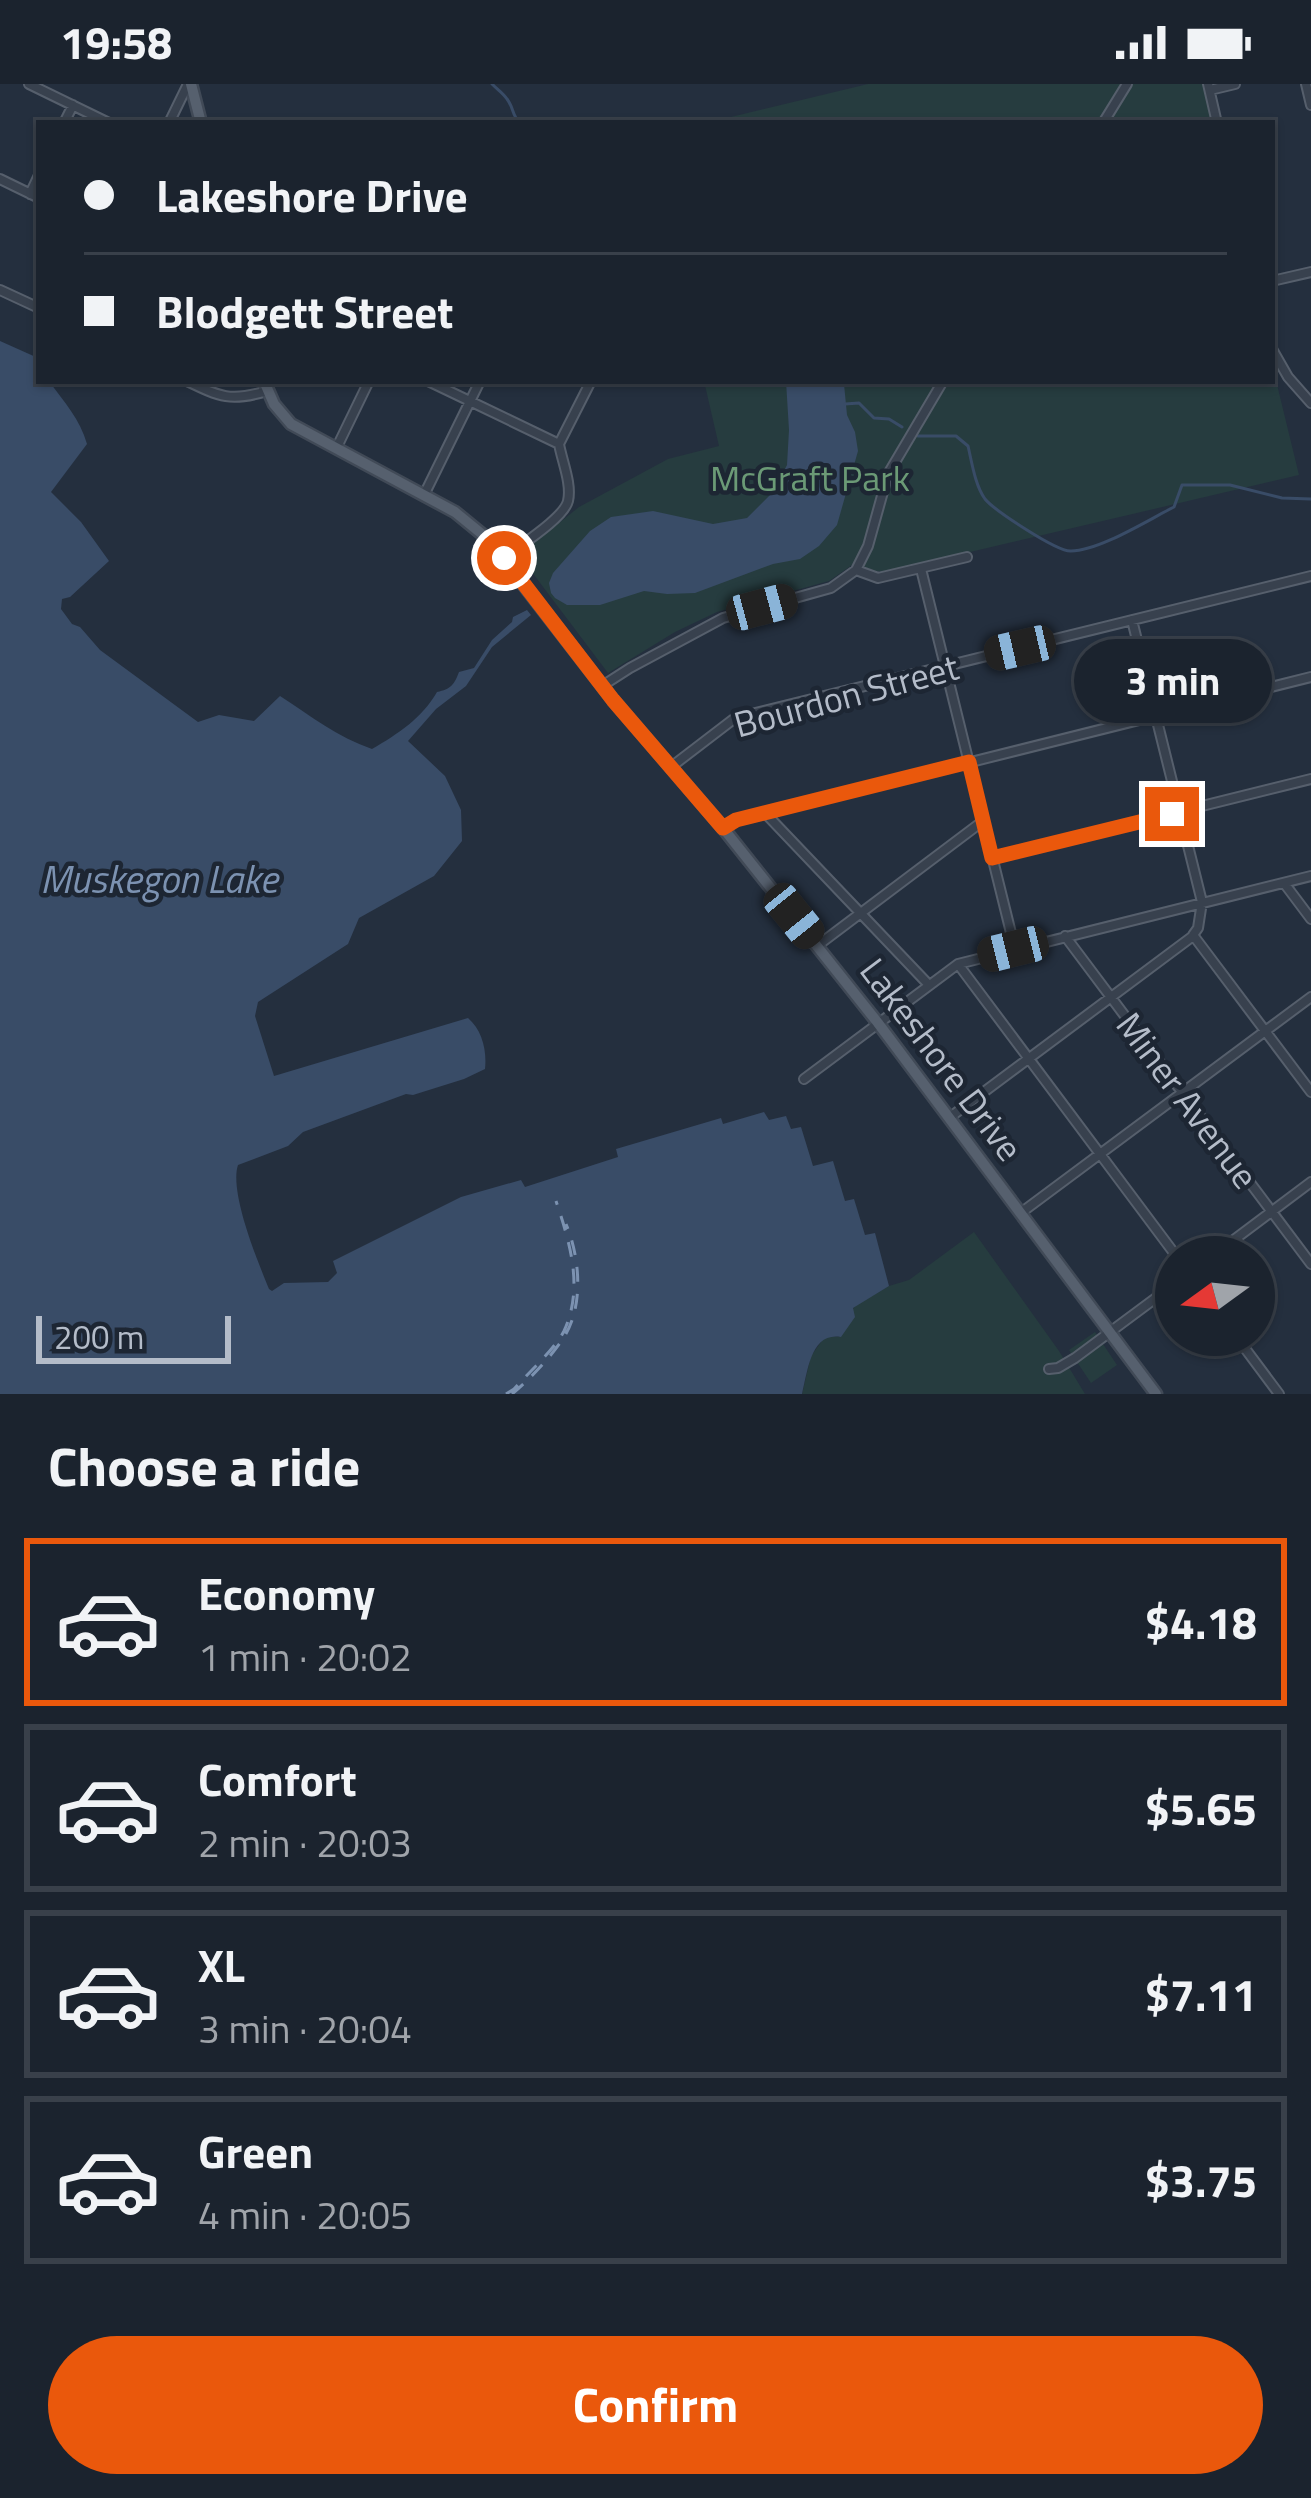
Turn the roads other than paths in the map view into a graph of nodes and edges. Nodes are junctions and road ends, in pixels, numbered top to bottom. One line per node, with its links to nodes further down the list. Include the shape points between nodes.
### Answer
1 (29, 84): 8 (street)
2 (190, 84): 11 (street); 12 (main road)
3 (1127, 84): 13 (street)
4 (1235, 84): 6 (street)
5 (1306, 84): 7 (street)
6 (1209, 87): 14 (street)
7 (1311, 104)
8 (73, 105): 9 (street); 10 (street)
9 (66, 120)
10 (103, 120)
11 (171, 120)
12 (200, 120)
13 (1105, 120)
14 (1216, 120)
15 (0, 179): 16 (street)
16 (34, 196)
17 (1311, 272): 18 (street)
18 (1275, 280)
19 (0, 290): 20 (street)
20 (36, 307)
21 (1275, 355): 30 (street)
22 (194, 384): 28 (street, Lakeshore Drive, via 235,399)
23 (368, 384): 32 (street)
24 (434, 384): 29 (street)
25 (478, 384): 29 (street)
26 (590, 384): 31 (street)
27 (941, 384): 37 (street, via 888,474)
28 (265, 386): 32 (main road, Lakeshore Drive, via 291,424)
29 (470, 401): 31 (street); 33 (street)
30 (1311, 403)
31 (559, 445): 35 (street, via 564,510)
32 (336, 450): 33 (main road, Lakeshore Drive)
33 (424, 495): 35 (main road, Lakeshore Drive, via 472,524)
34 (968, 557): 36 (street)
35 (504, 558): 42 (main road, Lakeshore Drive)
36 (921, 568): 37 (street, via 874,579); 40 (street)
37 (856, 570): 42 (street, via 831,588 704,627)
38 (1311, 576): 39 (street, Bourdon Street)
39 (1132, 620): 40 (street, Bourdon Street); 43 (street)
40 (945, 666): 44 (street); 45 (street, Bourdon Street, via 735,718)
41 (1311, 677): 43 (street)
42 (602, 686): 45 (main road, Lakeshore Drive)
43 (1156, 716): 44 (street); 47 (street)
44 (969, 762): 48 (street); 49 (street)
45 (671, 767): 50 (main road, Lakeshore Drive)
46 (1311, 779): 47 (street)
47 (1180, 812): 51 (street); 54 (street)
48 (765, 813): 50 (street); 55 (street)
49 (983, 821): 51 (street); 55 (street)
50 (723, 828): 59 (main road, Lakeshore Drive)
51 (992, 858): 60 (street)
52 (1311, 875): 53 (street)
53 (1284, 883): 54 (street); 56 (street)
54 (1202, 902): 57 (street); 58 (street)
55 (860, 914): 59 (street); 62 (street)
56 (1311, 919)
57 (1193, 935): 63 (street); 66 (street)
58 (1066, 936): 60 (street); 63 (street, Miner Avenue)
59 (817, 946): 65 (main road, Lakeshore Drive)
60 (1015, 949): 61 (street)
61 (958, 964): 62 (street); 67 (street)
62 (929, 985): 65 (street)
63 (1110, 997): 67 (street); 70 (street, Miner Avenue)
64 (1311, 997): 66 (street)
65 (878, 1023): 68 (street); 71 (main road, Lakeshore Drive)
66 (1265, 1031): 69 (street); 70 (street)
67 (1028, 1059): 71 (street); 72 (street)
68 (804, 1079)
69 (1311, 1092)
70 (1183, 1094): 72 (street); 75 (street, Miner Avenue)
71 (949, 1118): 74 (main road, Lakeshore Drive)
72 (1100, 1155): 74 (street); 76 (street)
73 (1311, 1183): 75 (street)
74 (1022, 1212): 80 (main road, Lakeshore Drive)
75 (1272, 1212): 77 (street); 78 (street, Miner Avenue)
76 (1161, 1236)
77 (1239, 1236)
78 (1311, 1264)
79 (1155, 1299): 80 (street)
80 (1110, 1332): 82 (street); 83 (main road, Lakeshore Drive)
81 (1251, 1356): 84 (street)
82 (1049, 1369)
83 (1156, 1394)
84 (1279, 1394)

